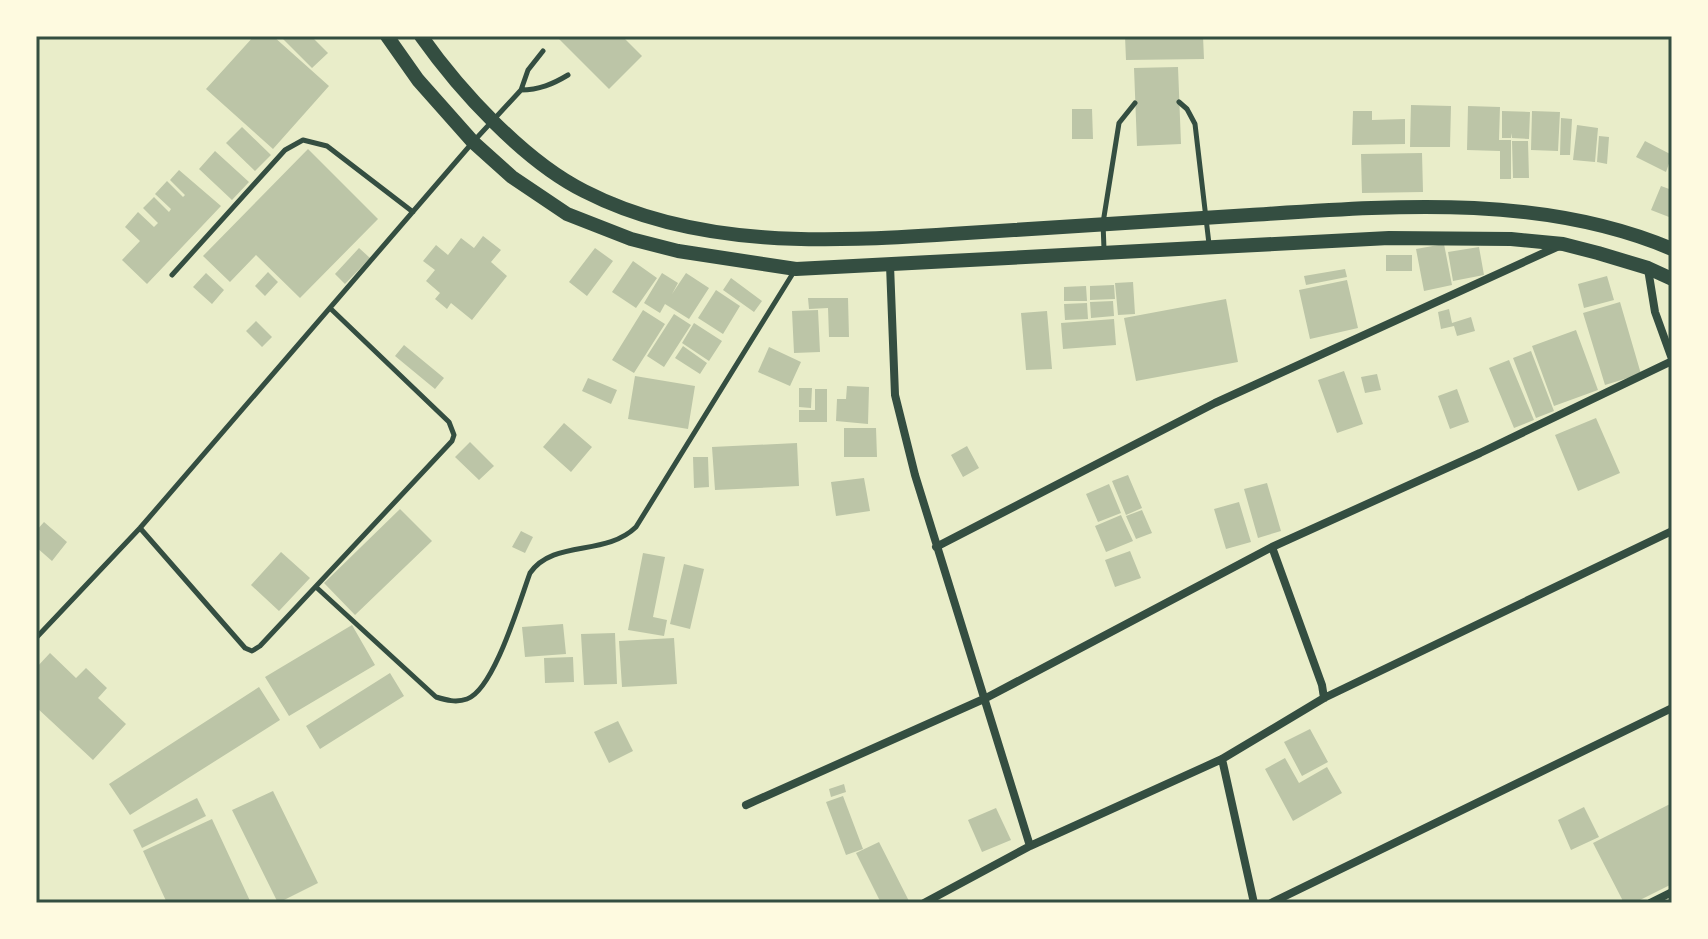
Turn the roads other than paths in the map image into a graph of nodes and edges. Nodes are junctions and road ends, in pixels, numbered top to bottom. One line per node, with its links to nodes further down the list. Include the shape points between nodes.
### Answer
1 (387, 36): 9 (main road)
2 (421, 36): 8 (main road)
3 (543, 51): 5 (lane)
4 (568, 75): 5 (lane)
5 (521, 90): 8 (lane)
6 (1179, 102): 11 (lane, via 1195,124)
7 (1135, 103): 12 (lane, via 1119,123)
8 (493, 119): 9 (lane); 12 (main road, via 533,159 584,191 685,226 741,236 868,239)
9 (473, 142): 10 (lane); 19 (main road, via 512,177 567,214 678,251)
10 (413, 212): 20 (lane, via 327,146 303,140 285,150); 22 (lane)
11 (1205, 217): 12 (main road); 14 (lane); 15 (main road, via 1378,207 1508,210 1608,227)
12 (1103, 223): 16 (lane)
13 (1563, 244): 14 (main road, via 1389,238); 18 (main road); 26 (street, via 1215,403)
14 (1210, 249): 16 (main road)
15 (1672, 249)
16 (1104, 254): 17 (main road)
17 (890, 265): 19 (main road); 26 (street, via 895,395)
18 (1648, 268): 21 (main road); 23 (street, via 1655,312)
19 (796, 269): 28 (lane, via 636,527 614,543 538,562 490,678 470,699 436,697)
20 (172, 275)
21 (1672, 279)
22 (331, 309): 24 (lane); 28 (lane, via 449,422 454,435)
23 (1672, 360): 27 (street)
24 (140, 528): 28 (lane, via 252,651); 29 (lane)
25 (1672, 531): 31 (street)
26 (936, 547): 30 (street)
27 (1272, 547): 30 (street); 31 (street)
28 (316, 587)
29 (36, 638)
30 (986, 698): 34 (street); 35 (street)
31 (1324, 698): 33 (street)
32 (1672, 708): 39 (street)
33 (1222, 759): 35 (street); 38 (street)
34 (746, 805)
35 (1030, 846): 37 (street)
36 (1672, 892): 40 (street)
37 (924, 903)
38 (1254, 903)
39 (1271, 903)
40 (1650, 903)

